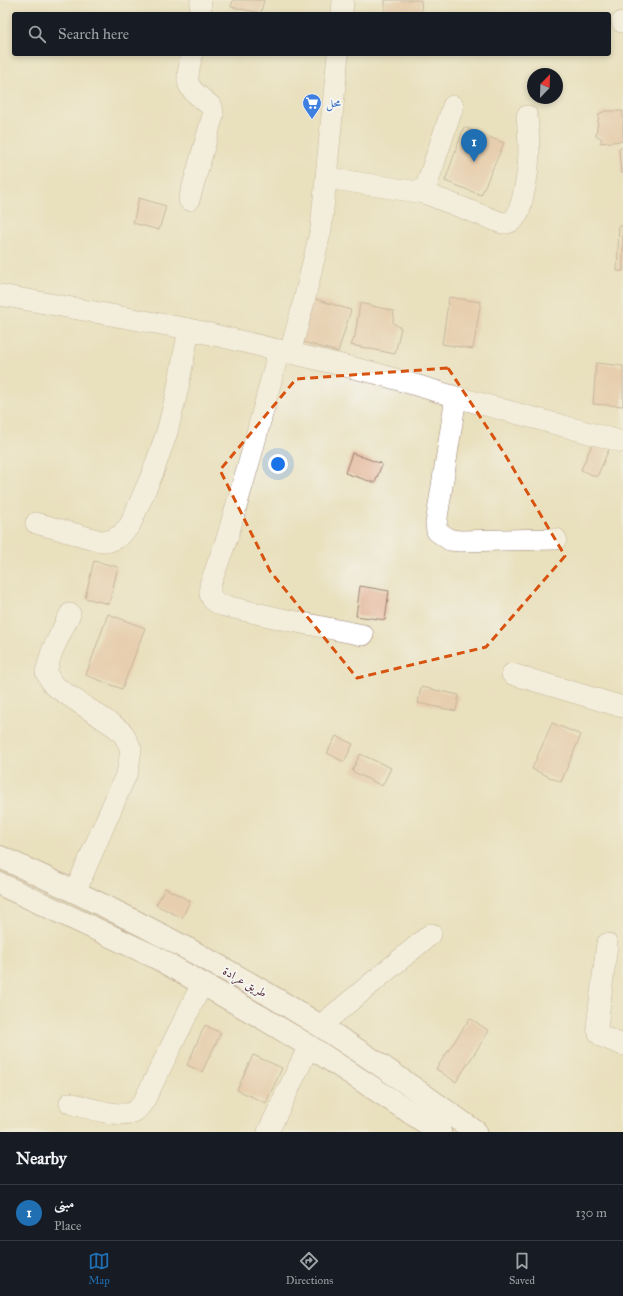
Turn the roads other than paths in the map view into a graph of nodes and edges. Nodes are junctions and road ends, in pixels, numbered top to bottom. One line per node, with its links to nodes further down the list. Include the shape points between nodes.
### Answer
1 (201, 0): 3 (street)
2 (343, 0): 4 (street)
3 (200, 12)
4 (342, 12)
5 (192, 56): 11 (street, via 187,84 193,92 212,106 214,115)
6 (338, 56): 9 (street)
7 (453, 106): 10 (street)
8 (527, 116): 10 (street, via 530,140 527,182 521,206 513,220 502,223)
9 (327, 178): 10 (street); 14 (street, via 321,230 304,301)
10 (424, 193)
11 (189, 200)
12 (0, 294): 13 (street)
13 (189, 329): 14 (street); 17 (street, via 167,432 130,525 121,535 110,541 101,541)
14 (284, 351): 15 (street, via 375,373); 20 (street, via 227,538 210,585 210,594 213,600 221,605)
15 (456, 397): 16 (street); 18 (street, via 437,531 450,540 460,541)
16 (623, 442)
17 (36, 523)
18 (556, 539)
19 (70, 614): 25 (street, via 52,651 46,672 52,685 114,726 123,734 131,748 128,770)
20 (363, 635)
21 (512, 674): 22 (street)
22 (623, 706)
23 (0, 857): 25 (main road, طريق عرادة)
24 (0, 884): 28 (main road, طريق عرادة, via 155,957)
25 (75, 892): 29 (main road, طريق عرادة, via 179,944)
26 (431, 934): 29 (street)
27 (607, 944): 30 (street, via 597,1027 603,1037)
28 (202, 984): 31 (main road, طريق عرادة); 32 (street, via 144,1099 134,1112 117,1114)
29 (320, 1026): 35 (main road, طريق عرادة)
30 (623, 1045)
31 (309, 1046): 33 (street); 34 (main road, طريق عرادة)
32 (70, 1104)
33 (268, 1132)
34 (440, 1132)
35 (476, 1132)

